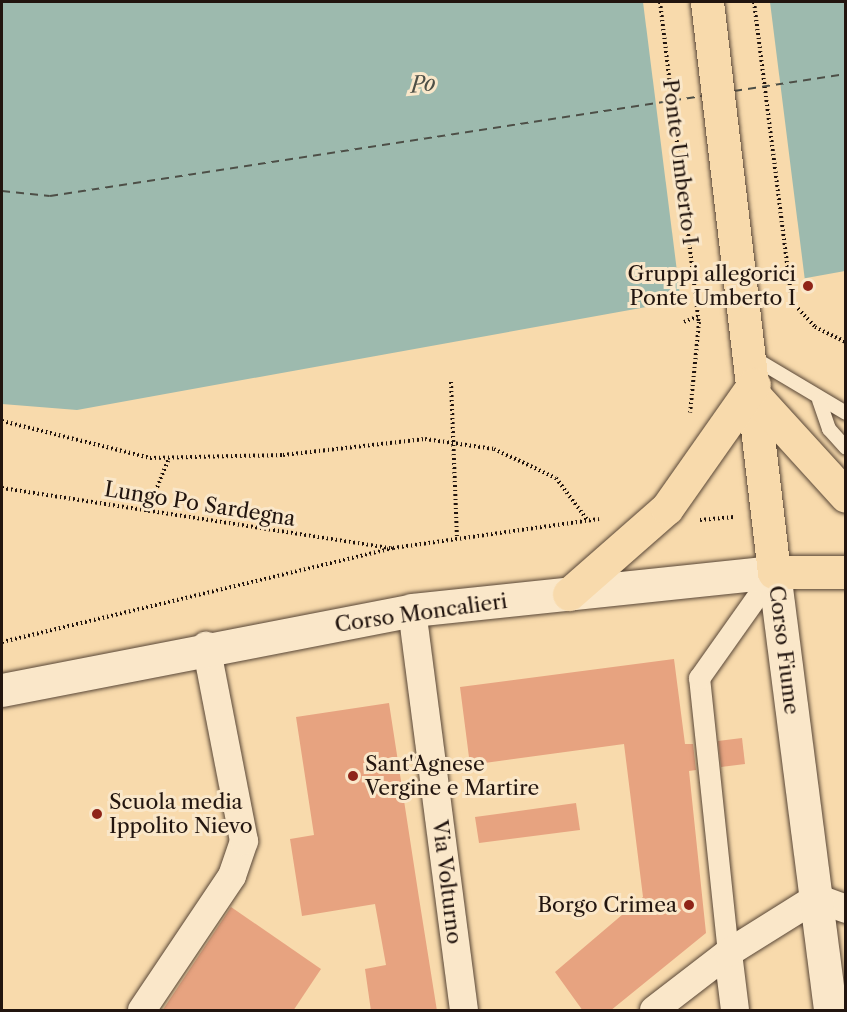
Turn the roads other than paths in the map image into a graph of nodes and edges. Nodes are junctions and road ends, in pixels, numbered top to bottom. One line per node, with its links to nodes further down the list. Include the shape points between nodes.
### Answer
1 (707, 2): 2 (main road)
2 (753, 379): 3 (lane); 6 (main road); 7 (main road); 9 (main road, via 667,508)
3 (819, 400): 4 (lane); 5 (lane, via 829,429)
4 (846, 413)
5 (846, 448)
6 (846, 496)
7 (774, 572): 8 (main road, Corso Moncalieri); 9 (main road, Corso Moncalieri); 13 (main road, Corso Fiume); 14 (street, Corso Fiume, via 699,678)
8 (846, 572)
9 (568, 594): 10 (main road, Corso Moncalieri)
10 (412, 610): 11 (main road, Corso Moncalieri); 16 (street, Via Volturno)
11 (206, 646): 12 (main road, Corso Moncalieri); 15 (street, via 244,841 232,876)
12 (2, 690)
13 (831, 903): 14 (street); 19 (main road, Corso Fiume)
14 (728, 953): 17 (street); 18 (street, Corso Fiume)
15 (142, 1011)
16 (464, 1011)
17 (654, 1011)
18 (735, 1011)
19 (830, 1011)

